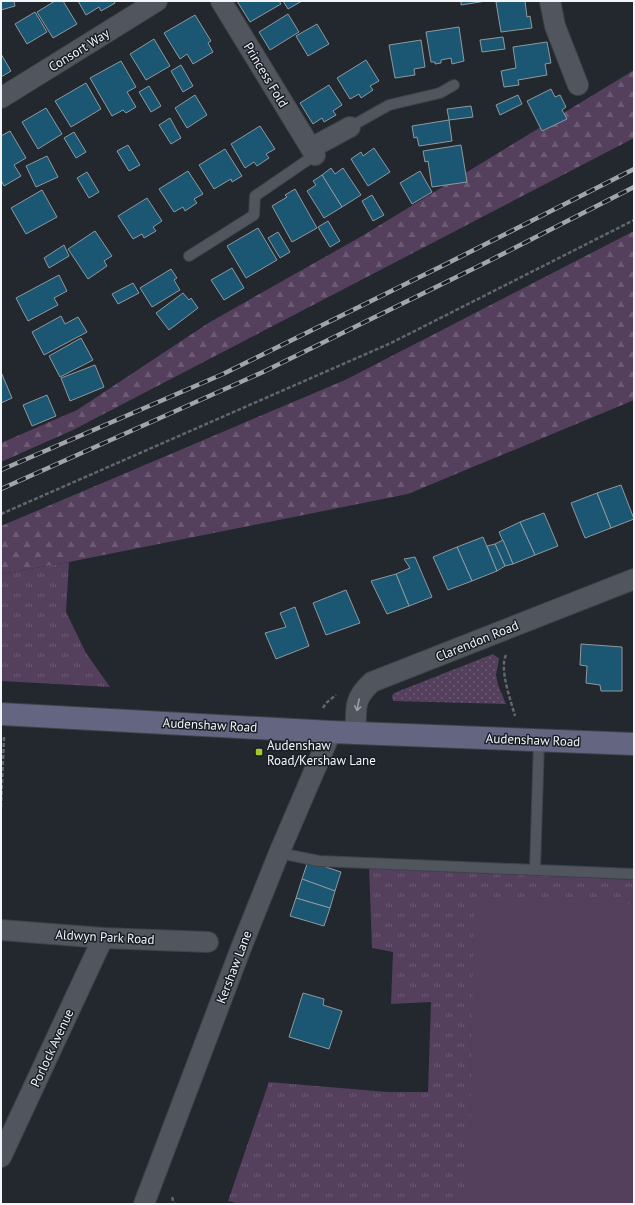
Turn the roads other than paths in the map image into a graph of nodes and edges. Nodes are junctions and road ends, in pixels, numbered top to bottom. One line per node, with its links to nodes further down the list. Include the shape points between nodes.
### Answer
1 (156, 1): 6 (street, Consort Way)
2 (221, 1): 8 (street, Princess Fold)
3 (550, 1): 5 (street, via 555,26)
4 (454, 85): 7 (lane, via 440,93 389,105)
5 (578, 85)
6 (1, 98)
7 (350, 127): 8 (street)
8 (313, 152): 9 (lane, via 255,196 254,215)
9 (189, 256)
10 (634, 579): 13 (street, Clarendon Road, one-way to 13, via 372,682 359,698)
11 (3, 715): 12 (main road, Audenshaw Road)
12 (331, 732): 13 (main road, Audenshaw Road); 16 (street, Kershaw Lane)
13 (356, 733): 14 (main road, Audenshaw Road)
14 (531, 740): 15 (main road, Audenshaw Road); 17 (lane)
15 (634, 744)
16 (279, 854): 17 (lane, via 319,861); 23 (street, Kershaw Lane)
17 (535, 870): 18 (lane)
18 (634, 874)
19 (1, 930): 20 (street, Aldwyn Park Road)
20 (103, 938): 21 (street, Aldwyn Park Road); 22 (street, Porlock Avenue)
21 (208, 942)
22 (1, 1157)
23 (144, 1204)

